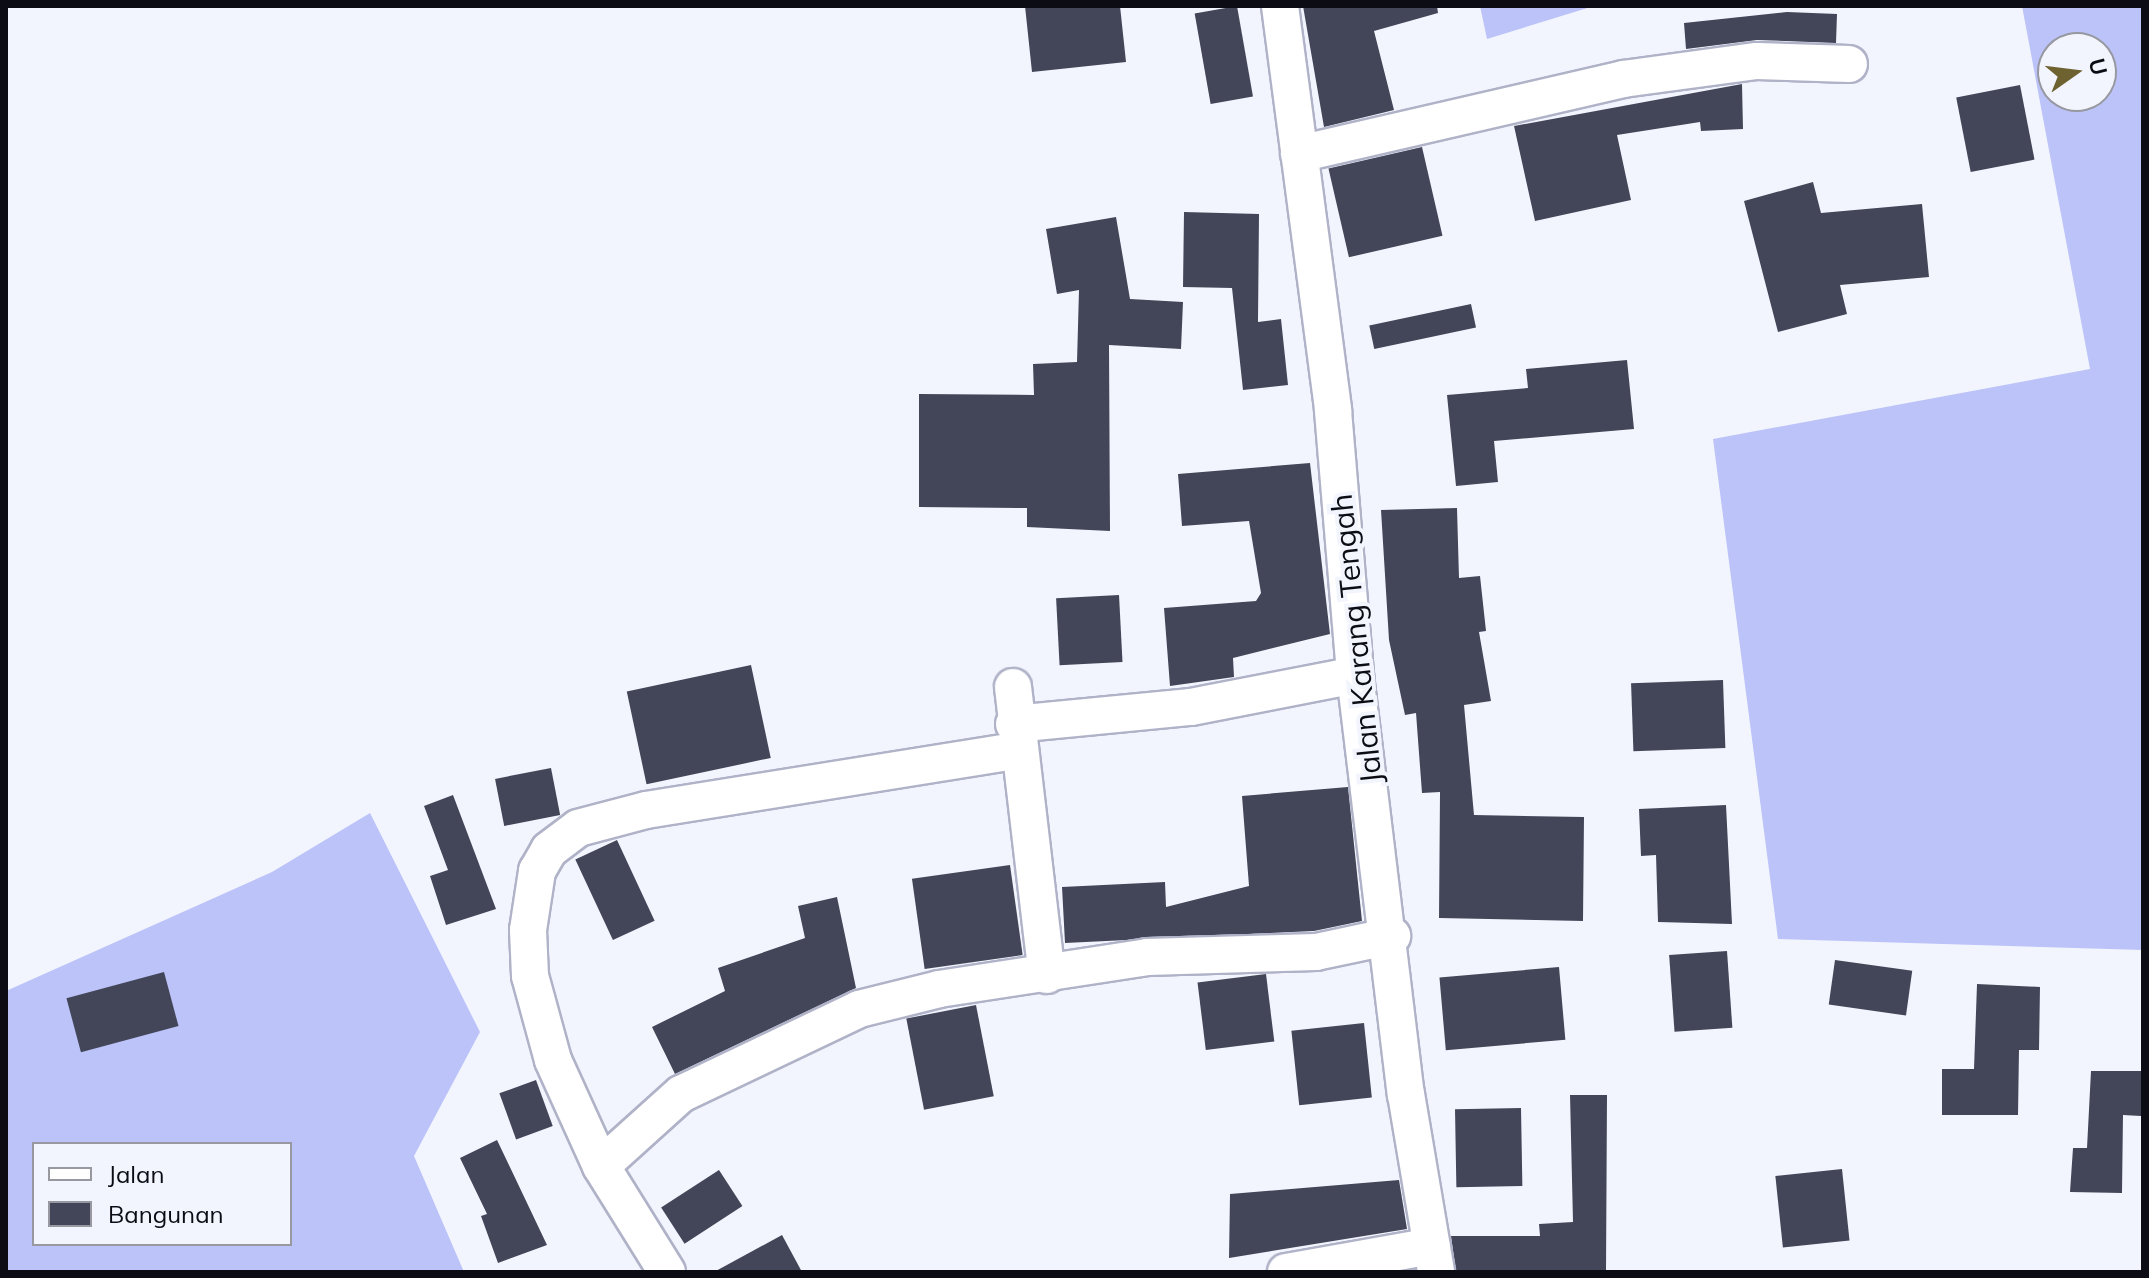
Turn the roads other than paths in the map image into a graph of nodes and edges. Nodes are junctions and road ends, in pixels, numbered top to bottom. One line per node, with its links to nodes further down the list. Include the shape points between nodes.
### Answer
1 (1280, 6): 3 (street, Jalan Karang Tengah)
2 (1849, 64): 3 (street, via 1757,61 1623,79)
3 (1299, 154): 4 (street, Jalan Karang Tengah, via 1333,411)
4 (1355, 675): 6 (street); 7 (street, Jalan Karang Tengah)
5 (1013, 687): 6 (street)
6 (1015, 737): 8 (street); 9 (street, via 646,810 578,828 549,850 531,899 530,976 553,1060)
7 (1392, 936): 8 (street, via 1316,952 1172,954); 10 (street, Jalan Karang Tengah, via 1406,1094)
8 (1047, 975): 9 (street, via 939,989 813,1026 681,1094)
9 (601, 1166): 11 (street)
10 (1434, 1259): 12 (street)
11 (667, 1272)
12 (1286, 1272)

